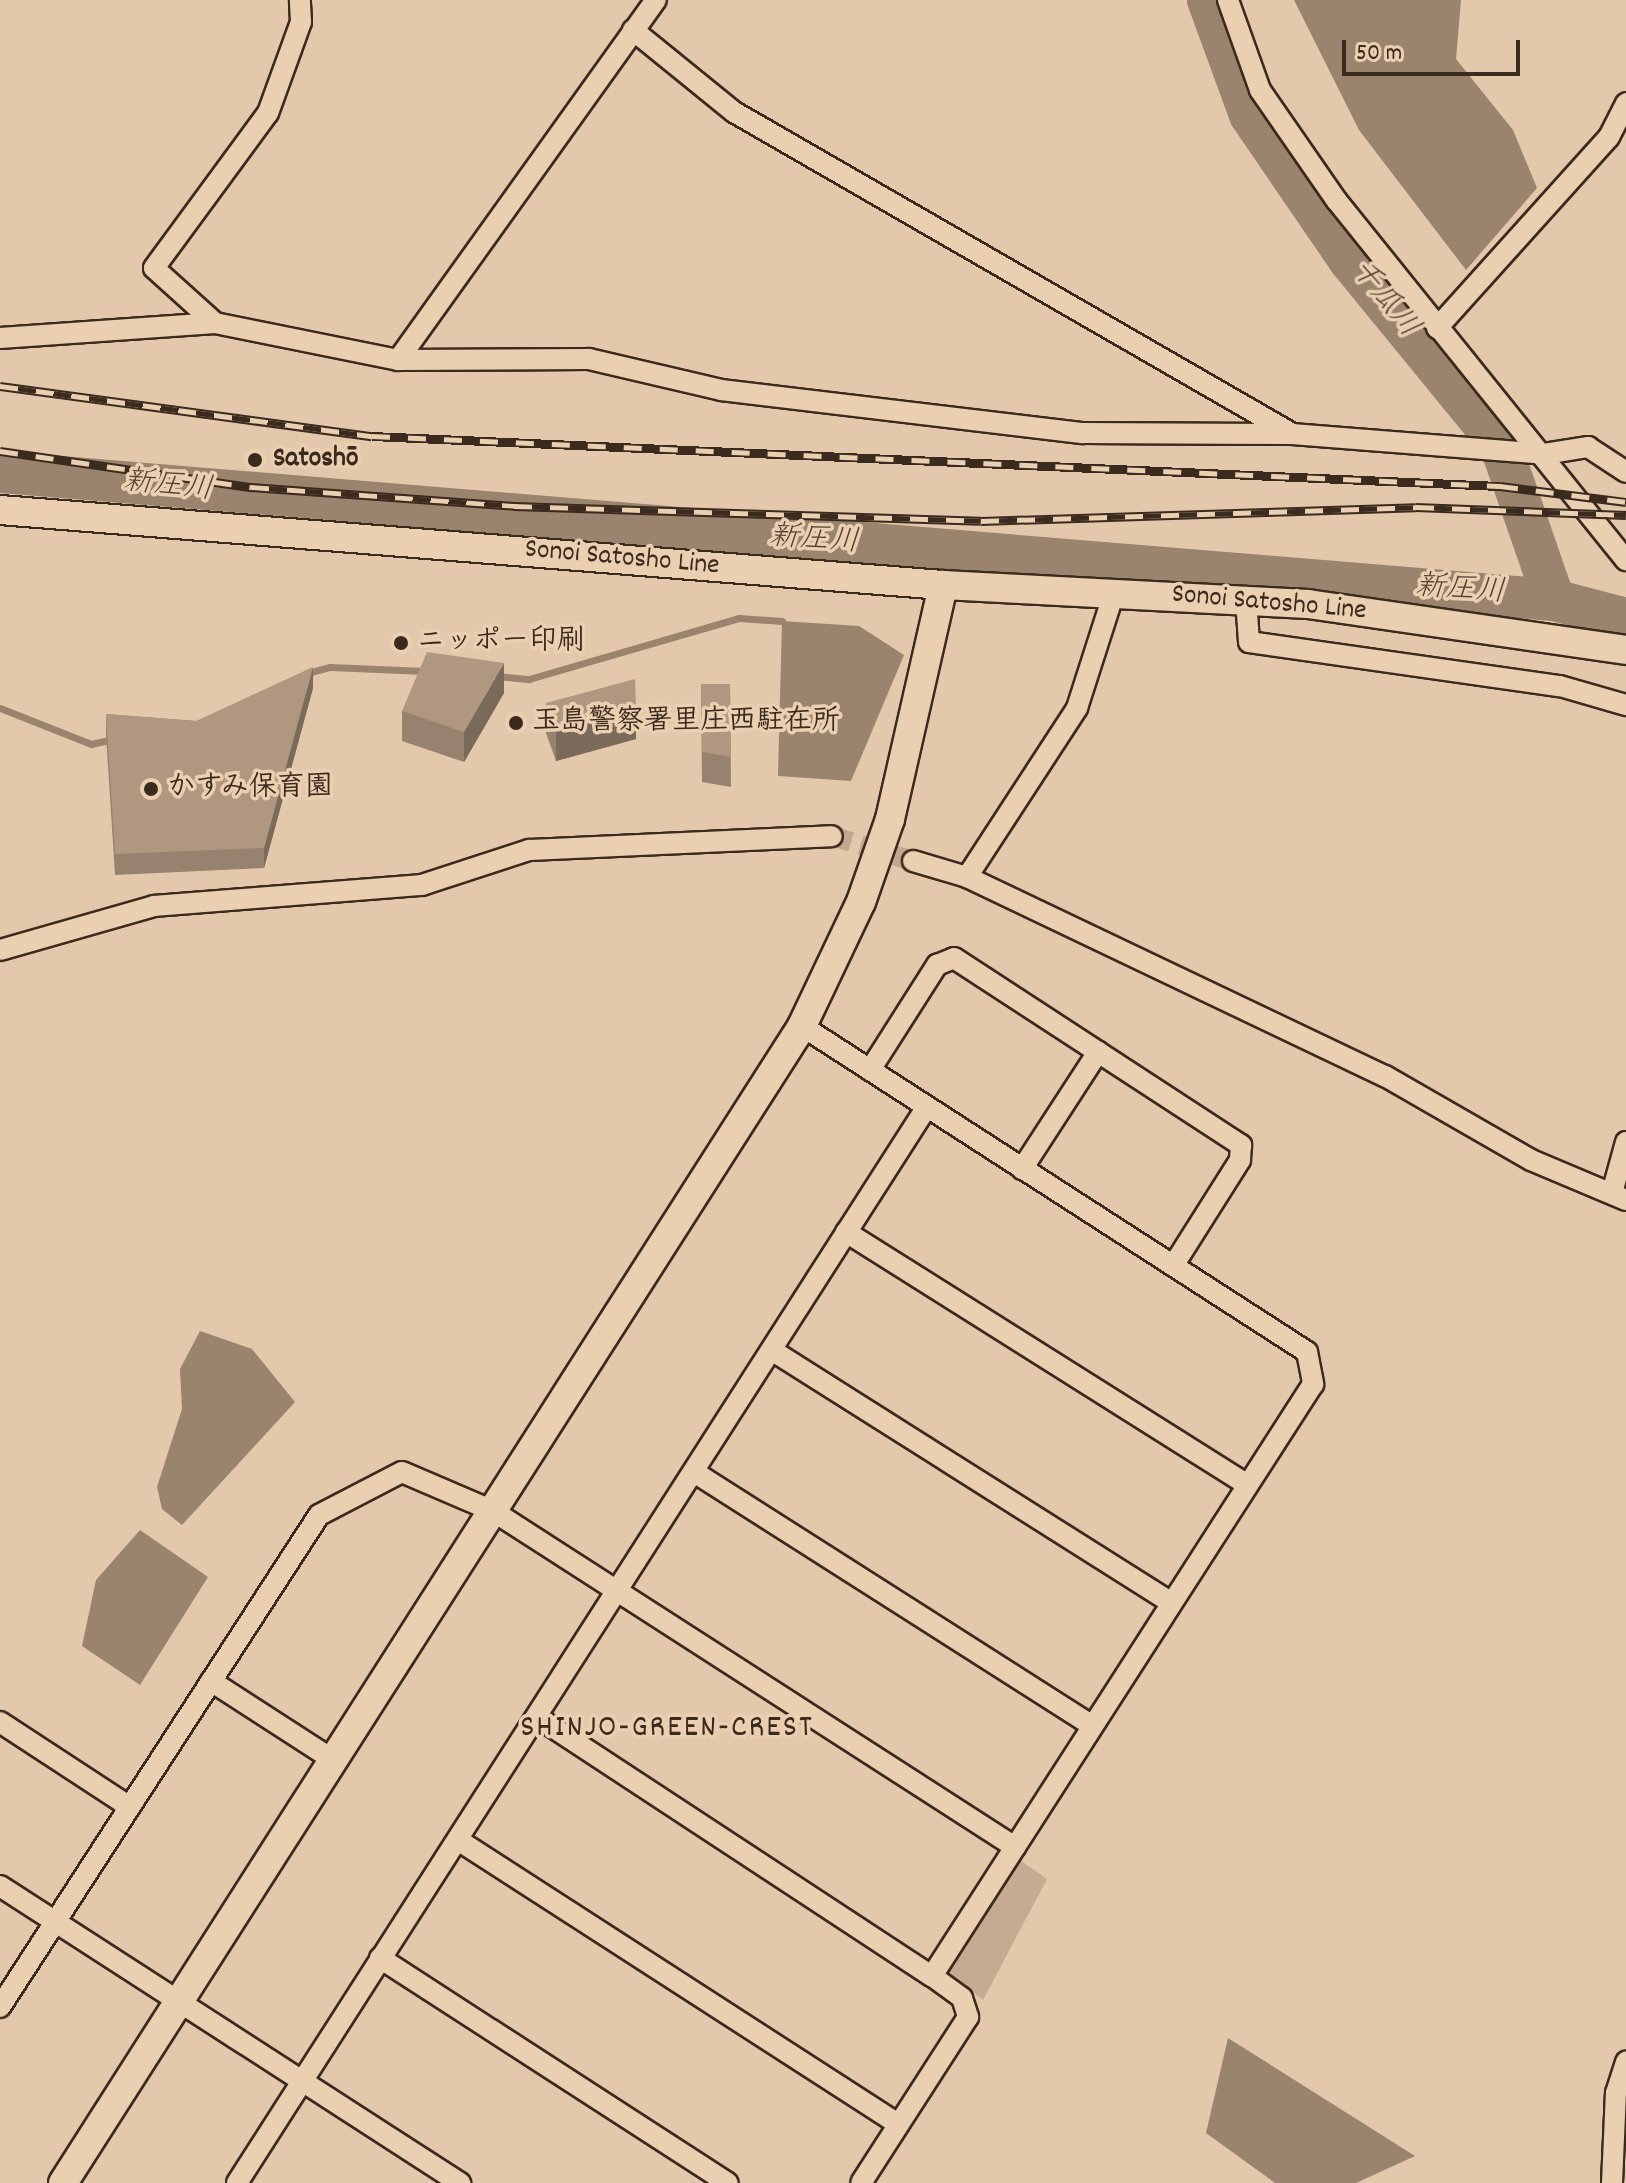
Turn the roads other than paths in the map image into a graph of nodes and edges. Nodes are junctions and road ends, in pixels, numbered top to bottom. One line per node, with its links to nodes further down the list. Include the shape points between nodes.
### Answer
1 (300, 0): 6 (street, via 301,22 268,113 154,268)
2 (656, 0): 4 (street)
3 (1228, 0): 7 (street, via 1260,90)
4 (633, 30): 9 (street); 10 (street, via 734,112)
5 (1626, 103): 7 (street, via 1609,137)
6 (215, 323): 8 (street); 9 (street)
7 (1437, 328): 11 (street)
8 (0, 338)
9 (398, 360): 10 (street, via 589,359 721,390 1083,433)
10 (1292, 434): 11 (street)
11 (1544, 454): 12 (street, via 1588,447); 14 (street)
12 (1626, 472)
13 (0, 510): 15 (street, Sonoi Satosho Line)
14 (1626, 560)
15 (943, 585): 16 (street, Sonoi Satosho Line); 24 (street, via 890,819 861,902)
16 (1114, 593): 17 (street, Sonoi Satosho Line); 22 (street, via 1077,708)
17 (1246, 599): 18 (street, Sonoi Satosho Line); 19 (street, via 1249,642 1560,686)
18 (1626, 650)
19 (1626, 705)
20 (832, 836): 23 (street, via 529,850 422,885 154,906)
21 (913, 861): 22 (street)
22 (967, 877): 30 (street, via 1385,1076 1531,1160)
23 (0, 950)
24 (802, 1026): 26 (street); 36 (street)
25 (1098, 1052): 26 (street, via 954,958 937,965); 29 (street); 32 (street, via 1241,1145 1240,1160)
26 (870, 1070): 27 (street)
27 (926, 1108): 29 (street); 31 (street)
28 (1626, 1142): 30 (street)
29 (1022, 1169): 32 (street)
30 (1619, 1196)
31 (846, 1232): 33 (street); 35 (street)
32 (1173, 1266): 35 (street, via 1307,1352 1313,1384)
33 (773, 1351): 34 (street); 38 (street)
34 (694, 1472): 37 (street); 42 (street)
35 (1246, 1484): 38 (street)
36 (493, 1511): 37 (street); 39 (street, via 467,1506 414,1471 319,1515); 43 (street)
37 (616, 1592): 40 (street); 46 (street)
38 (1169, 1601): 42 (street)
39 (211, 1681): 43 (street); 44 (street)
40 (537, 1717): 45 (street); 50 (street)
41 (0, 1722): 44 (street)
42 (1092, 1726): 46 (street)
43 (333, 1760): 51 (street)
44 (130, 1807): 48 (street)
45 (458, 1840): 49 (street); 55 (street)
46 (1015, 1847): 50 (street)
47 (0, 1886): 48 (street)
48 (57, 1921): 51 (street); 52 (street)
49 (380, 1958): 54 (street); 59 (street)
50 (932, 1976): 55 (street, via 962,1998 968,2017)
51 (177, 2002): 54 (street); 56 (street)
52 (0, 2007)
53 (1626, 2062): 61 (street, via 1616,2093)
54 (301, 2080): 57 (street); 58 (street)
55 (898, 2124): 60 (street)
56 (63, 2183)
57 (237, 2183)
58 (460, 2183)
59 (728, 2183)
60 (861, 2183)
61 (1612, 2183)

